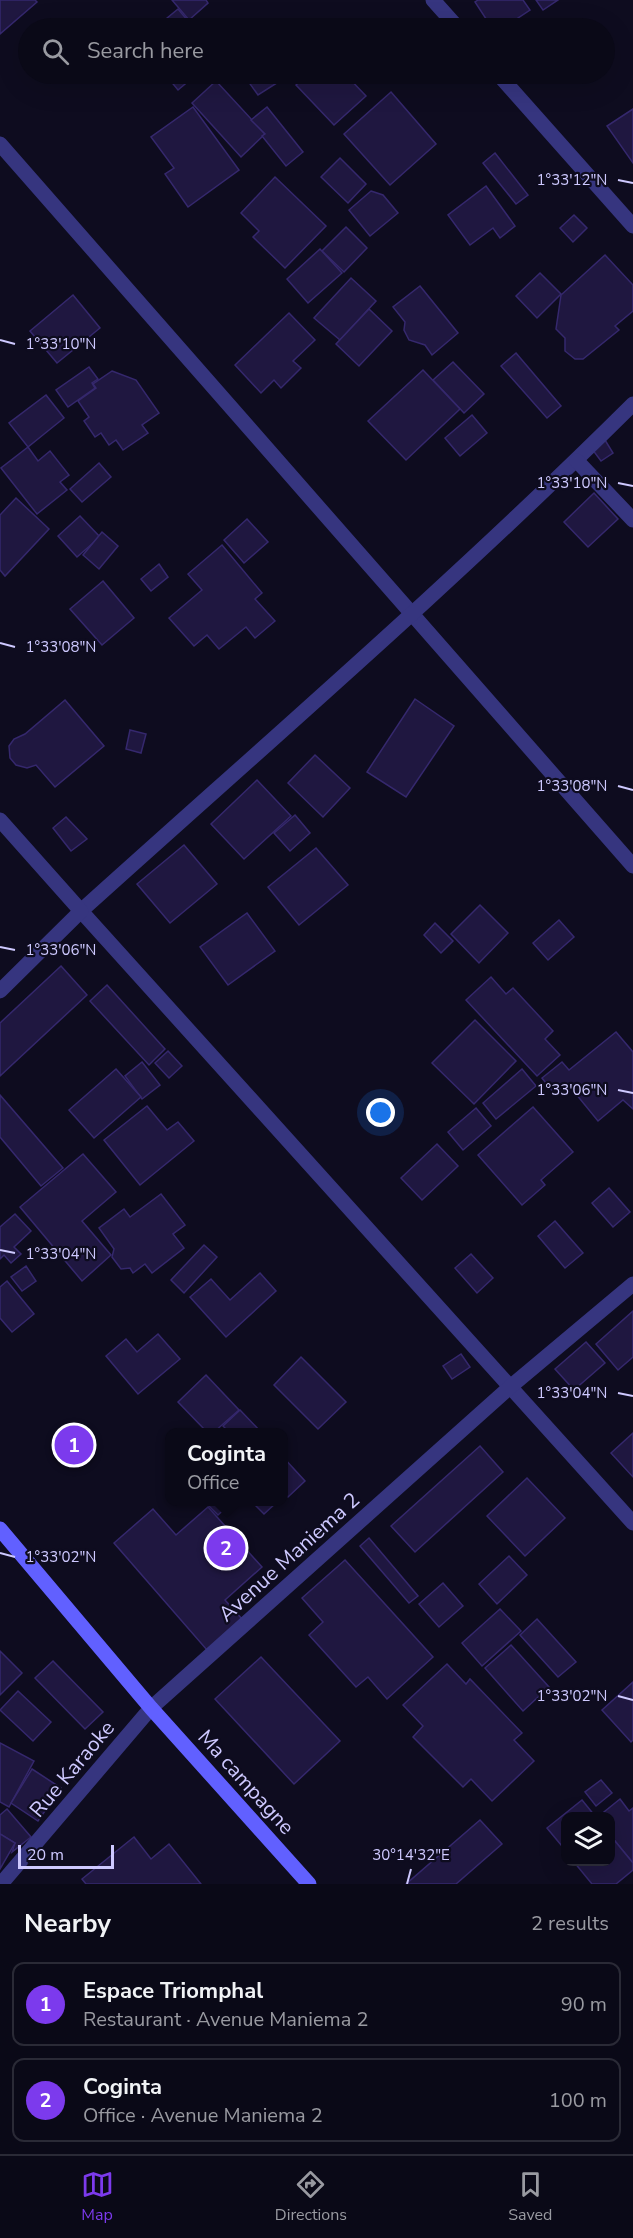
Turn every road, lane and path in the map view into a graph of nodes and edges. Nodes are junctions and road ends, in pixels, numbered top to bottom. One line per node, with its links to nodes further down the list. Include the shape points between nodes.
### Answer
1 (432, 0): 2 (street)
2 (449, 18)
3 (507, 84): 5 (street)
4 (0, 144): 9 (street)
5 (633, 226)
6 (633, 404): 7 (street)
7 (576, 460): 8 (street); 9 (street)
8 (633, 520)
9 (411, 613): 11 (street); 12 (street)
10 (0, 820): 12 (street)
11 (633, 866)
12 (81, 911): 13 (street); 15 (street)
13 (0, 991)
14 (633, 1284): 15 (street, Avenue Maniema 2)
15 (510, 1387): 16 (street); 18 (street, Avenue Maniema 2)
16 (633, 1523)
17 (0, 1529): 18 (street)
18 (151, 1708): 19 (street, Rue Karaoke); 20 (street, Ma campagne)
19 (1, 1884)
20 (309, 1884)

